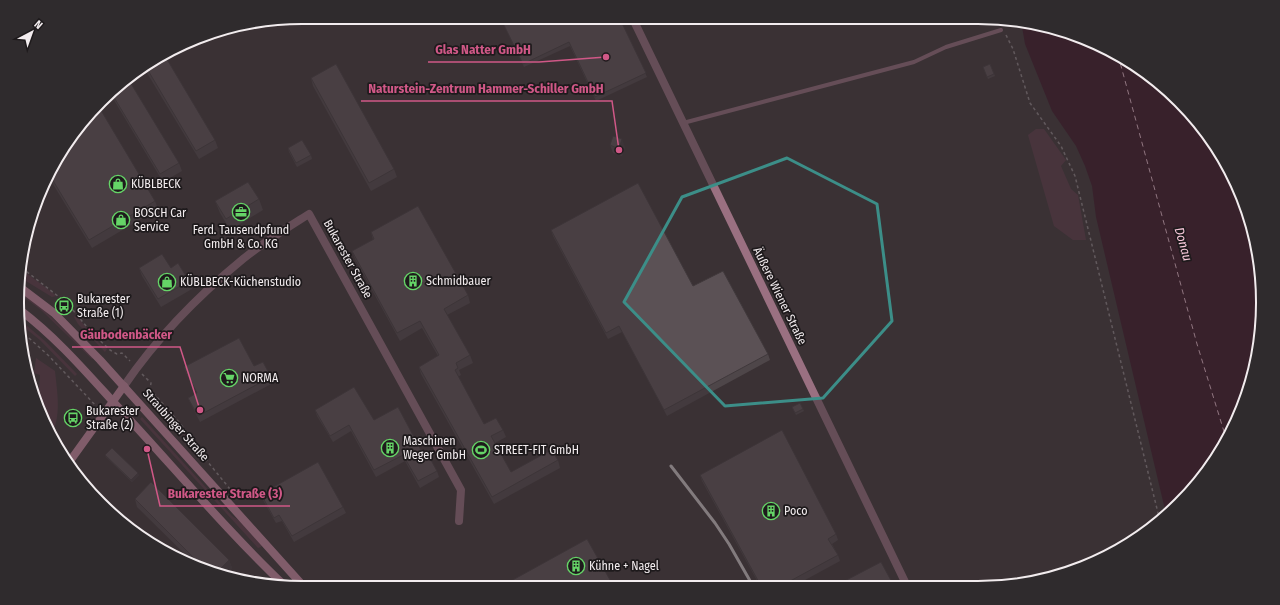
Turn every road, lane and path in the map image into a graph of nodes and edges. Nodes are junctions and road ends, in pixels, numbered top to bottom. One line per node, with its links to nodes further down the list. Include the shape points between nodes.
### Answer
1 (635, 24): 3 (street, Äußere Wiener Straße)
2 (1001, 30): 3 (lane, via 946,47 914,62); 15 (path, via 1013,49 1030,104 1061,146 1075,176)
3 (683, 123): 19 (street, Äußere Wiener Straße)
4 (26, 271): 8 (path, via 68,304 101,342 117,354 122,353)
5 (25, 291): 9 (main road, Straubinger Straße, via 54,313)
6 (25, 314): 10 (main road, via 45,329)
7 (26, 335): 11 (path, via 49,356)
8 (136, 368): 9 (street, Bukarester Straße); 13 (path, via 151,383 150,389 183,427); 16 (street, Bukarester Straße, via 214,284 244,258 309,214 461,490)
9 (124, 386): 10 (main road); 18 (main road, Straubinger Straße)
10 (114, 402): 11 (main road); 17 (main road)
11 (105, 416): 12 (path, via 115,427); 14 (main road)
12 (122, 429)
13 (198, 450)
14 (72, 458)
15 (1158, 514)
16 (459, 521)
17 (278, 580)
18 (299, 581)
19 (905, 581)

